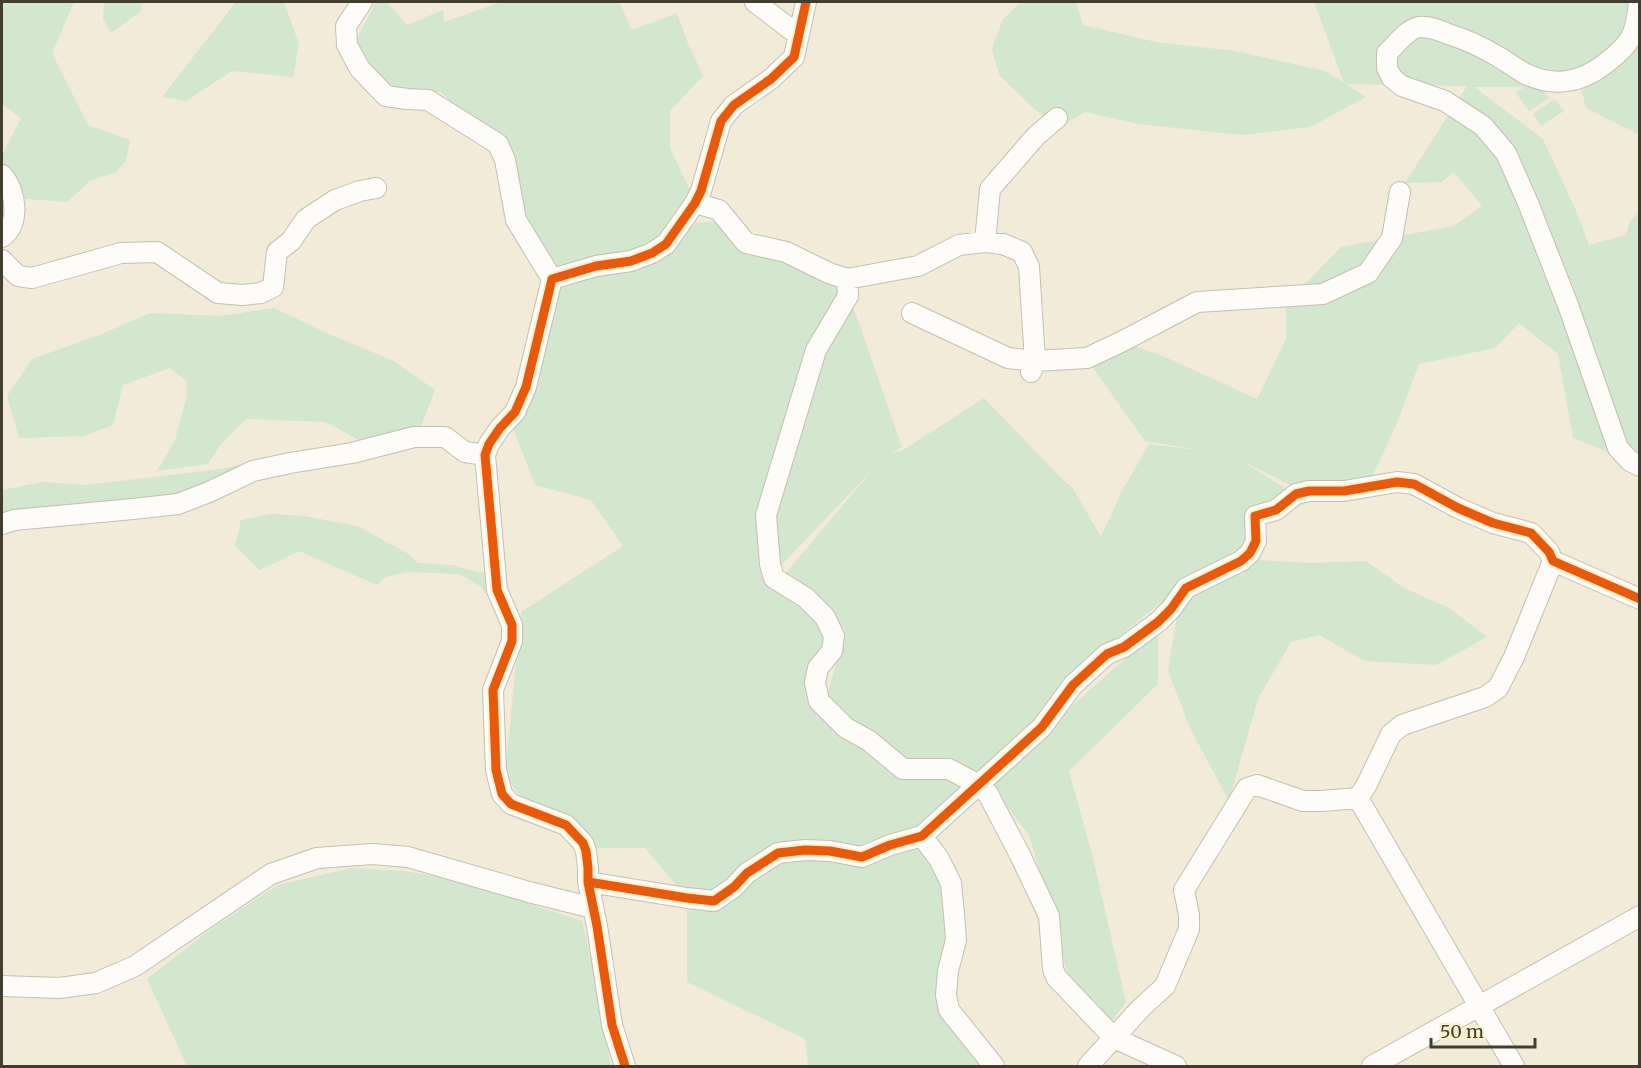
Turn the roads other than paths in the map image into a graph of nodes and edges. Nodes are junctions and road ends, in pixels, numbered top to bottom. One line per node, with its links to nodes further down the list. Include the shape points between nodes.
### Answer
1 (362, 2): 14 (street, via 346,26 347,45 360,69 386,96 428,100 498,144 506,160 516,220)
2 (755, 2): 5 (street)
3 (806, 2): 5 (street)
4 (1639, 2): 19 (street, via 1635,30 1623,50 1575,81 1552,82 1526,74 1468,41 1419,27 1387,53 1387,68 1402,86 1444,101 1483,126 1506,153 1568,305 1618,448)
5 (798, 35): 10 (street, via 794,57 721,120)
6 (1057, 118): 12 (street, via 990,189)
7 (2, 175): 11 (street, via 14,198 13,218)
8 (376, 188): 13 (street, via 335,200 306,219 291,241 277,252 273,287 261,293 218,293 157,252 121,253 32,278 18,276)
9 (1400, 192): 17 (street, via 1392,238 1368,273 1323,294 1197,302 1087,358)
10 (696, 203): 14 (street, via 666,244 652,253); 15 (street, via 719,210 746,243 786,252)
11 (2, 237)
12 (985, 242): 15 (street, via 959,245 918,266); 17 (street, via 1004,244 1022,252 1029,267)
13 (2, 260)
14 (552, 279): 18 (street, via 526,387 515,412 500,428)
15 (847, 279): 23 (street, via 848,296 816,350 766,516 772,571 774,578 806,598 825,616 834,636 832,651 818,668 815,683 819,701 846,728 868,740 903,769 949,769)
16 (912, 313): 17 (street)
17 (1033, 368)
18 (485, 455): 20 (street, via 465,452 445,437 414,437 253,471 178,504 14,520); 26 (street, via 497,590 513,625 512,641 494,690 496,770 502,794 511,804 566,825 583,843)
19 (1640, 466)
20 (2, 525)
21 (1553, 561): 22 (street); 23 (street, via 1531,533 1493,523 1414,484 1397,482 1296,494 1276,510 1255,516 1256,541 1250,553 1186,588 1158,622 1124,647 1107,654 1074,685 1042,727); 24 (street, via 1498,688 1485,697 1402,725 1391,734)
22 (1640, 599)
23 (977, 784): 25 (street); 31 (street, via 988,794 1049,916 1056,977)
24 (1358, 798): 30 (street); 31 (street, via 1303,801 1257,785 1247,788 1184,890 1189,929 1165,986)
25 (922, 836): 26 (street, via 862,857 830,851 778,853 714,901); 33 (street, via 951,883 956,940 948,971 946,995 950,1010)
26 (588, 882): 27 (street)
27 (593, 908): 29 (street, via 408,857 373,854 317,858 271,874 135,966 96,983 58,988); 32 (street, via 612,1024)
28 (1640, 916): 30 (street)
29 (2, 986)
30 (1479, 1006): 36 (street); 37 (street)
31 (1114, 1038): 34 (street); 35 (street)
32 (625, 1066)
33 (994, 1066)
34 (1088, 1066)
35 (1176, 1066)
36 (1372, 1066)
37 (1514, 1066)

